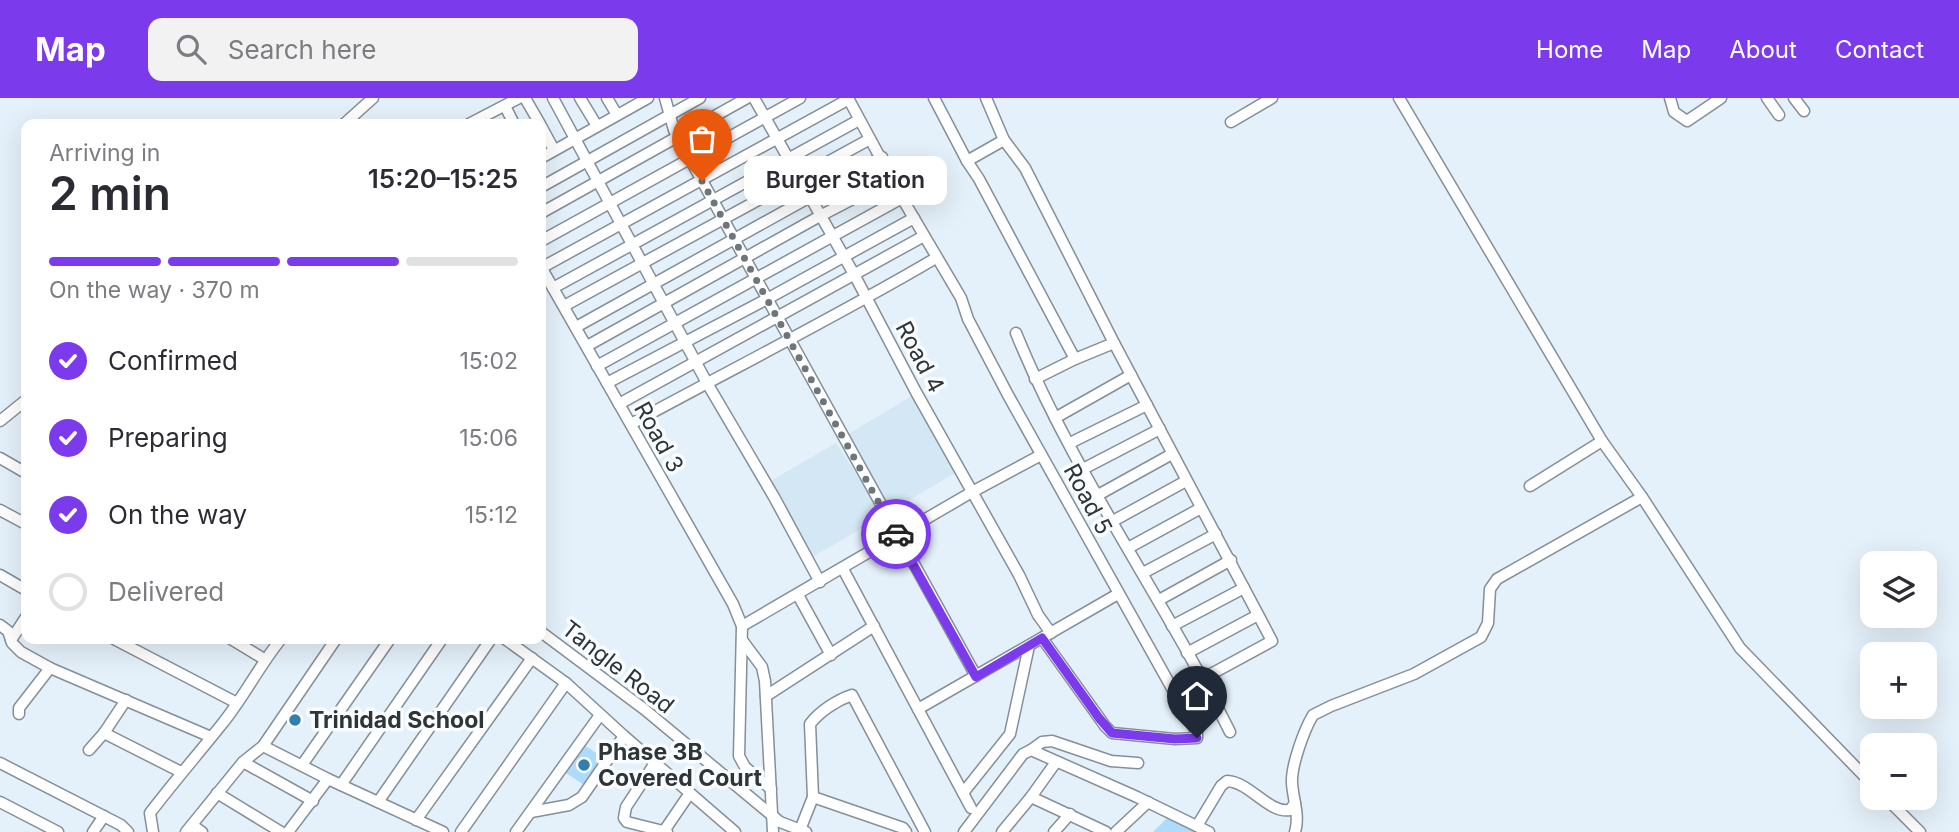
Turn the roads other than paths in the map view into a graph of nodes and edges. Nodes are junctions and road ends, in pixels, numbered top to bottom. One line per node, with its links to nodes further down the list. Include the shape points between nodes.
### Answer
1 (373, 98): 29 (street)
2 (519, 98): 23 (street)
3 (525, 98): 32 (street)
4 (553, 98): 39 (street)
5 (580, 98): 35 (street)
6 (607, 98): 25 (street)
7 (648, 98): 22 (street)
8 (665, 98): 26 (street)
9 (700, 98): 26 (street)
10 (747, 98): 37 (street)
11 (754, 98): 28 (street, Road 4)
12 (800, 98): 28 (street)
13 (849, 98): 33 (street, Road 5); 38 (street)
14 (934, 98): 47 (street)
15 (986, 98): 41 (street)
16 (1272, 98): 34 (street)
17 (1399, 98): 104 (street)
18 (1670, 98): 19 (street, via 1674,113 1688,121)
19 (1721, 98)
20 (1767, 98): 27 (street)
21 (1794, 98): 24 (street)
22 (636, 101): 25 (street)
23 (505, 106): 30 (street); 31 (street)
24 (1804, 111)
25 (617, 115): 35 (street)
26 (669, 115): 37 (street); 48 (street)
27 (1779, 115)
28 (764, 118): 38 (street, Road 4); 45 (street)
29 (353, 119)
30 (486, 119)
31 (512, 119)
32 (537, 119)
33 (859, 120): 40 (street, Road 5); 46 (street)
34 (1231, 122)
35 (597, 126): 39 (street)
36 (546, 136): 42 (street)
37 (678, 136): 45 (street); 52 (street)
38 (777, 138): 46 (street, Road 4); 51 (street)
39 (576, 139): 42 (street); 48 (street)
40 (870, 139): 44 (street, Road 5); 49 (street)
41 (1004, 140): 47 (street); 88 (street, via 1025,168)
42 (554, 150): 43 (street)
43 (546, 155)
44 (882, 157): 50 (street, Road 5); 54 (street)
45 (689, 158): 51 (street); 57 (street)
46 (788, 158): 49 (street, Road 4); 56 (street)
47 (967, 161): 90 (street)
48 (587, 162): 52 (street); 53 (street)
49 (799, 177): 54 (street, Road 4); 61 (street)
50 (893, 178): 55 (street, Road 5); 59 (street)
51 (702, 181): 56 (street); 62 (street)
52 (598, 182): 57 (street); 58 (street)
53 (546, 184)
54 (810, 197): 59 (street, Road 4); 66 (street)
55 (902, 198): 60 (street, Road 5); 64 (street)
56 (712, 200): 61 (street); 67 (street)
57 (609, 203): 62 (street); 65 (street)
58 (546, 210)
59 (820, 216): 64 (street, Road 4); 70 (street)
60 (914, 218): 63 (street, Road 5); 68 (street)
61 (725, 220): 66 (street); 71 (street)
62 (621, 225): 67 (street); 72 (street)
63 (924, 236): 69 (street, Road 5); 74 (street)
64 (832, 237): 68 (street, Road 4); 75 (street)
65 (546, 238)
66 (735, 239): 70 (street); 76 (street)
67 (632, 245): 71 (street); 77 (street)
68 (844, 257): 74 (street, Road 4); 78 (street)
69 (936, 258): 79 (street); 107 (street, Road 5)
70 (745, 259): 75 (street); 80 (street)
71 (643, 264): 76 (street); 81 (street)
72 (546, 265)
73 (546, 276): 77 (street, Road 3)
74 (855, 276): 79 (street, Road 4); 82 (street)
75 (757, 280): 78 (street); 83 (street)
76 (654, 284): 80 (street); 84 (street)
77 (554, 288): 81 (street, Road 3)
78 (767, 299): 82 (street); 87 (street)
79 (866, 299): 86 (street); 113 (street, Road 4)
80 (664, 304): 83 (street); 89 (street)
81 (564, 306): 84 (street, Road 3)
82 (777, 317): 86 (street); 91 (street)
83 (674, 323): 87 (street); 92 (street)
84 (576, 327): 89 (street, Road 3)
85 (1016, 333): 94 (street)
86 (788, 338): 96 (street); 121 (street)
87 (685, 342): 91 (street); 95 (street)
88 (1114, 343): 90 (street); 93 (street)
89 (587, 346): 92 (street, Road 3)
90 (1075, 359): 94 (street)
91 (696, 363): 96 (street); 98 (street)
92 (597, 366): 95 (street, Road 3)
93 (1131, 375): 99 (street); 100 (street)
94 (1035, 380): 100 (street)
95 (607, 383): 98 (street, Road 3)
96 (707, 383): 102 (street); 127 (street)
97 (21, 404): 101 (street)
98 (619, 404): 102 (street, Road 3)
99 (1147, 405): 103 (street); 105 (street)
100 (1055, 418): 105 (street)
101 (0, 421)
102 (631, 424): 136 (street, Road 3, via 712,563)
103 (1160, 429): 106 (street); 109 (street)
104 (1602, 441): 112 (street); 115 (street)
105 (1070, 443): 109 (street)
106 (1172, 454): 111 (street); 114 (street)
107 (1041, 455): 113 (street); 130 (street, Road 5)
108 (0, 458): 110 (street)
109 (1083, 469): 114 (street)
110 (21, 470)
111 (1186, 481): 116 (street); 119 (street)
112 (1530, 486)
113 (972, 492): 121 (street); 140 (street, Road 4)
114 (1098, 495): 119 (street)
115 (1642, 498): 181 (street, via 1740,648); 194 (street, via 1497,579 1490,589 1487,628 1475,640 1415,674 1315,713 1292,772)
116 (1201, 508): 120 (street); 122 (street)
117 (0, 510): 118 (street)
118 (21, 521)
119 (1113, 521): 122 (street)
120 (1216, 534): 123 (street); 125 (street)
121 (897, 536): 124 (street); 157 (street)
122 (1128, 548): 125 (street)
123 (1230, 560): 129 (street); 132 (street)
124 (843, 569): 127 (street); 137 (street)
125 (1143, 573): 132 (street)
126 (0, 575): 128 (street)
127 (820, 582): 131 (street)
128 (21, 587)
129 (1244, 588): 133 (street); 138 (street)
130 (1118, 594): 140 (street); 140 (street, Road 5, via 1197,733 1196,740 1112,733)
131 (797, 595): 136 (street); 153 (street)
132 (1158, 600): 138 (street)
133 (1258, 615): 152 (street); 158 (street, via 1272,641)
134 (0, 625): 142 (street)
135 (21, 625): 142 (street)
136 (742, 626): 141 (street)
137 (874, 626): 153 (street); 163 (street)
138 (1172, 626): 152 (street)
139 (546, 635): 199 (street, Tangle Road)
140 (1046, 636): 151 (street)
141 (741, 639): 160 (street, via 762,667); 184 (street, via 739,756)
142 (11, 640): 156 (street, via 21,652)
143 (124, 644): 162 (street)
144 (238, 644): 154 (street)
145 (277, 644): 154 (street)
146 (333, 644): 171 (street)
147 (387, 644): 179 (street)
148 (439, 644): 183 (street)
149 (488, 644): 192 (street)
150 (512, 644): 155 (street)
151 (1029, 646): 157 (street); 187 (street, via 1010,734)
152 (1187, 653): 158 (street)
153 (831, 654): 160 (street)
154 (264, 659): 162 (street)
155 (533, 659): 159 (street); 201 (street)
156 (50, 668): 161 (street); 164 (street)
157 (976, 677): 163 (street)
158 (1202, 680): 166 (street)
159 (566, 683): 165 (street); 214 (street)
160 (766, 696): 184 (street)
161 (126, 700): 167 (street); 169 (street)
162 (237, 703): 169 (street)
163 (918, 709): 187 (street)
164 (19, 714)
165 (600, 715): 168 (street); 197 (street)
166 (1230, 732)
167 (104, 733): 172 (street); 180 (street)
168 (624, 736): 176 (street); 197 (street, via 582,797)
169 (211, 737): 180 (street)
170 (1067, 745): 173 (street, via 1047,740); 177 (street); 178 (street, via 1111,761)
171 (263, 746): 174 (street); 179 (street)
172 (89, 750)
173 (1031, 750): 177 (street); 220 (street, via 1023,754)
174 (243, 762): 185 (street); 190 (street)
175 (0, 763): 200 (street)
176 (655, 763): 186 (street); 204 (street, via 626,807 624,818)
177 (1060, 763): 189 (street); 193 (street)
178 (1138, 763)
179 (302, 765): 182 (street)
180 (181, 772): 209 (street, via 150,813)
181 (1860, 772)
182 (328, 779): 183 (street); 190 (street)
183 (341, 785): 192 (street)
184 (771, 789): 199 (street)
185 (217, 793): 203 (street); 211 (street)
186 (690, 793): 204 (street); 216 (street)
187 (963, 793): 195 (street)
188 (813, 797): 205 (street); 218 (street); 219 (street, via 810,724 852,695)
189 (1031, 797): 198 (street); 221 (street)
190 (313, 801): 212 (street)
191 (0, 802): 206 (street)
192 (378, 802): 201 (street)
193 (1149, 802): 202 (street); 224 (street)
194 (1295, 803): 202 (street, via 1290,810 1280,811 1245,787 1227,781); 226 (street)
195 (971, 808)
196 (1898, 810): 227 (street)
197 (531, 812): 215 (street)
198 (1070, 814): 222 (street); 223 (street)
199 (772, 815): 205 (street, Tangle Road); 217 (street)
200 (104, 816): 207 (street); 208 (street)
201 (416, 820): 213 (street)
202 (1197, 826): 225 (street)
203 (189, 828): 210 (street)
204 (666, 831)
205 (803, 831)
206 (58, 832)
207 (93, 832)
208 (128, 832)
209 (153, 832)
210 (202, 832)
211 (281, 832)
212 (288, 832)
213 (443, 832)
214 (461, 832)
215 (516, 832)
216 (736, 832)
217 (773, 832)
218 (906, 832)
219 (925, 832)
220 (964, 832)
221 (1002, 832)
222 (1054, 832)
223 (1106, 832)
224 (1116, 832)
225 (1209, 832)
226 (1295, 832)
227 (1920, 832)

